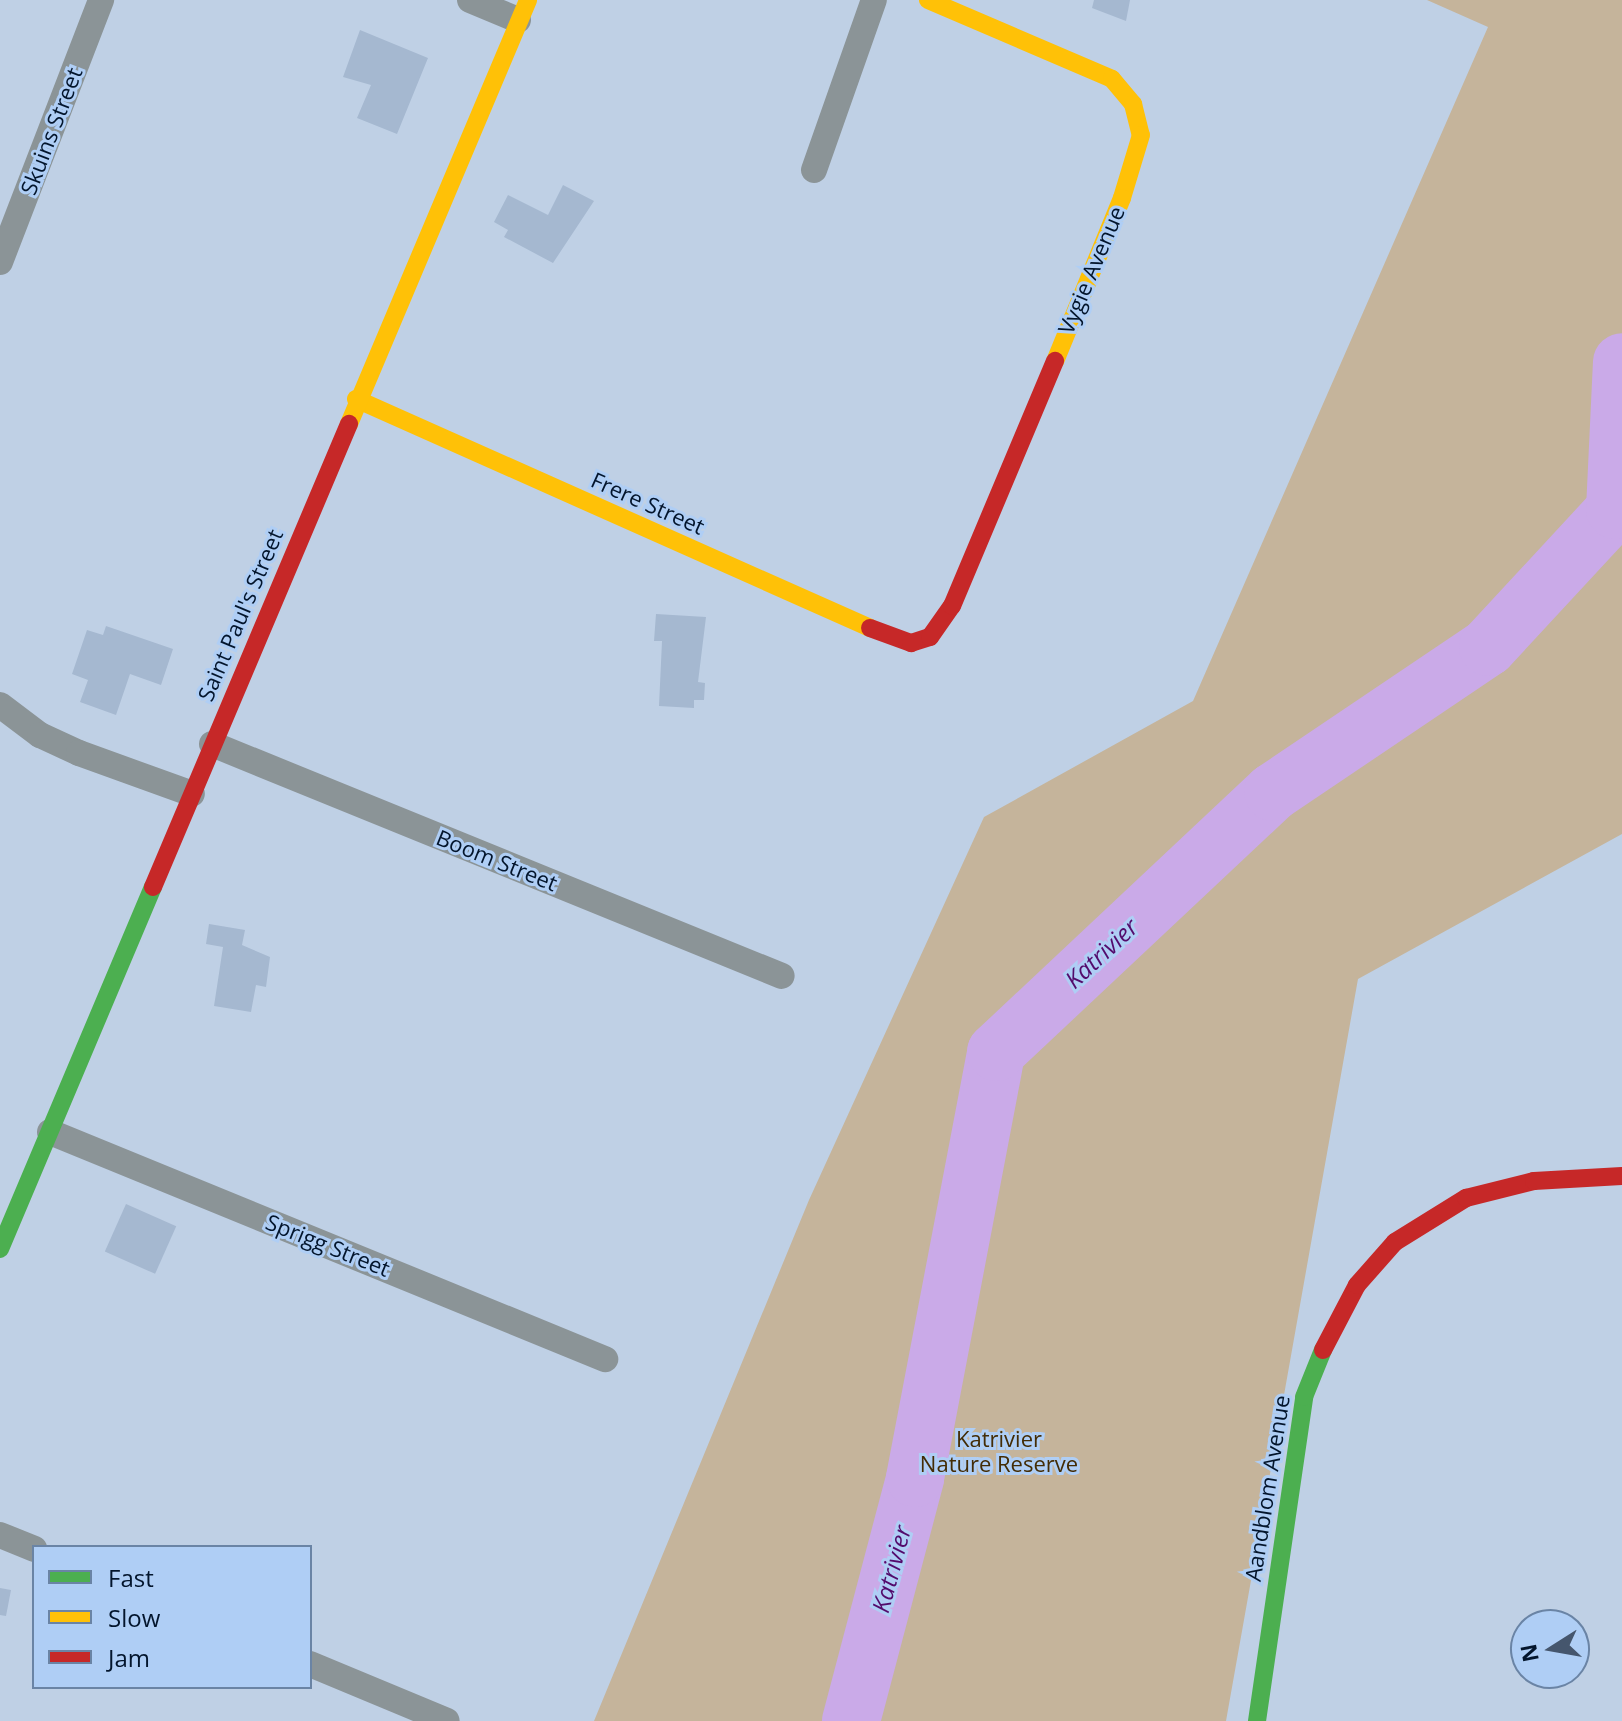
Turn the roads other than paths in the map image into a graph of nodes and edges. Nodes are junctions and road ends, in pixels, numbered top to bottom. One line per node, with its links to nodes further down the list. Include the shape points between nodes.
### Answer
1 (101, 0): 7 (street, Skuins Street)
2 (470, 0): 5 (street)
3 (874, 0): 6 (street)
4 (928, 0): 9 (street, Vygie Avenue, via 1112,79 1133,104 1141,135 1122,198 952,606)
5 (523, 10): 8 (street, Saint Paul's Street)
6 (814, 170)
7 (0, 262)
8 (356, 399): 9 (street, Frere Street, via 892,638); 11 (street, Saint Paul's Street)
9 (923, 640)
10 (0, 705): 12 (street, via 66,747)
11 (212, 744): 12 (street, Saint Paul's Street); 13 (street, Boom Street)
12 (192, 794): 14 (street, Saint Paul's Street)
13 (782, 976)
14 (50, 1132): 16 (street, Saint Paul's Street); 17 (street, Sprigg Street)
15 (1622, 1176): 22 (street, Aandblom Avenue, via 1534,1181 1466,1198 1395,1242 1357,1285 1333,1325 1304,1397)
16 (0, 1249)
17 (605, 1359)
18 (0, 1535): 19 (street)
19 (32, 1548)
20 (312, 1665): 21 (street)
21 (447, 1721)
22 (1257, 1721)

